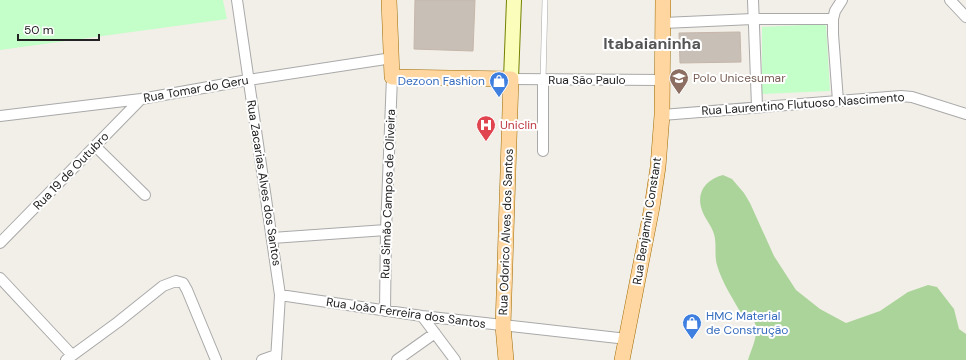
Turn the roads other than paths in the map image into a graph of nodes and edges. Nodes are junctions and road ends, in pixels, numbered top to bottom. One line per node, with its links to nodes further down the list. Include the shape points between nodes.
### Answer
1 (237, 0): 16 (street, Rua Zacarias Alves dos Santos)
2 (389, 0): 13 (main road)
3 (514, 0): 15 (main road)
4 (545, 0): 17 (lane)
5 (663, 0): 12 (main road, Rua Benjamin Constant)
6 (753, 0): 10 (street)
7 (842, 0): 11 (street)
8 (950, 0): 9 (street)
9 (966, 17)
10 (754, 19): 11 (street); 12 (street); 21 (street)
11 (833, 19): 20 (street)
12 (663, 23): 18 (main road, Rua Benjamin Constant)
13 (392, 58): 14 (main road); 16 (street, Rua Tomar do Geru)
14 (392, 77): 15 (main road); 28 (street, Rua Simão Campos de Oliveira)
15 (511, 79): 17 (street, Rua São Paulo); 35 (main road, Rua Odorico Alves dos Santos)
16 (248, 80): 19 (street, Rua Tomar do Geru); 29 (street, Rua Zacarias Alves dos Santos)
17 (543, 80): 18 (street, Rua São Paulo); 26 (street)
18 (662, 80): 23 (main road, Rua Benjamin Constant)
19 (141, 99): 24 (street, Rua Tomar do Geru); 25 (street, Rua 19 de Outubro)
20 (838, 101): 21 (street, Rua Laurentino Flutuoso Nascimento); 22 (street, Rua Laurentino Flutuoso Nascimento, via 890,96 912,97)
21 (757, 106): 23 (street, Rua Laurentino Flutuoso Nascimento)
22 (966, 114)
23 (662, 115): 37 (main road, Rua Benjamin Constant, via 652,207)
24 (0, 116)
25 (95, 146): 27 (street); 30 (street, Rua 19 de Outubro)
26 (543, 151)
27 (145, 195)
28 (386, 230): 29 (street); 33 (street, Rua Simão Campos de Oliveira)
29 (272, 238): 32 (street, Rua Zacarias Alves dos Santos)
30 (0, 244)
31 (0, 278): 39 (street)
32 (280, 295): 33 (street, Rua João Ferreira dos Santos); 38 (street, Rua Zacarias Alves dos Santos)
33 (385, 311): 34 (street, Rua João Ferreira dos Santos)
34 (422, 316): 35 (street, Rua João Ferreira dos Santos); 36 (street)
35 (503, 326): 37 (street, Rua João Ferreira dos Santos); 44 (main road, Rua Odorico Alves dos Santos)
36 (435, 333): 42 (street); 43 (street)
37 (627, 339): 45 (main road, Rua Benjamin Constant)
38 (276, 357): 41 (street)
39 (69, 358): 40 (street, via 162,286 176,281 183,283 187,290)
40 (216, 360)
41 (262, 360)
42 (397, 360)
43 (455, 360)
44 (506, 360)
45 (622, 360)

